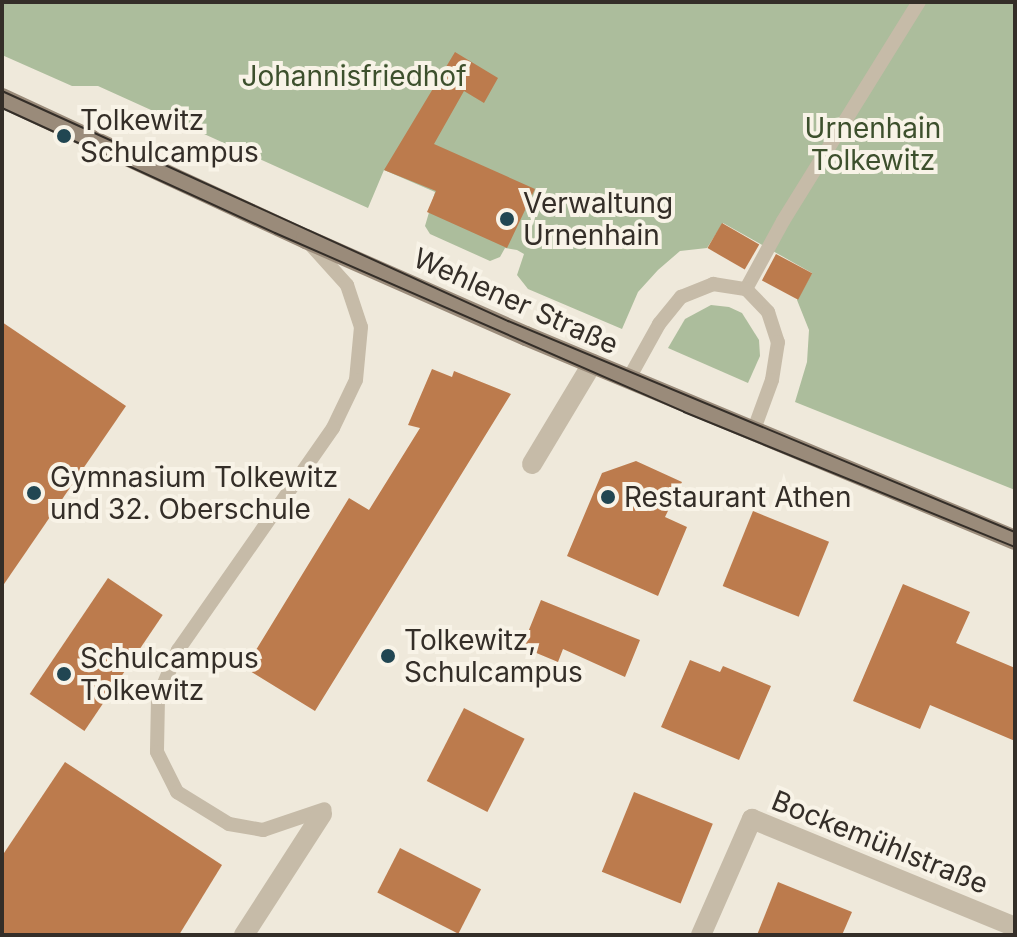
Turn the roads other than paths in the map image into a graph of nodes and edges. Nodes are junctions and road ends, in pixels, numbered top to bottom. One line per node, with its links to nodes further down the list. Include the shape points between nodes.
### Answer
1 (919, 2): 4 (lane)
2 (2, 98): 3 (main road, Wehlener Straße)
3 (306, 239): 5 (main road, Wehlener Straße); 10 (lane, via 347,285 361,327 356,380 333,428 178,650 158,698 157,752 177,792 229,824 263,830)
4 (746, 289): 6 (lane, via 713,284 681,297 659,324); 7 (lane, via 768,312 778,342 772,380)
5 (592, 364): 6 (main road, Wehlener Straße); 8 (street)
6 (628, 380): 7 (main road, Wehlener Straße)
7 (753, 432): 9 (main road, Wehlener Straße)
8 (532, 464)
9 (1015, 540)
10 (324, 811): 12 (street)
11 (1015, 927): 13 (street, Bockemühlstraße, via 752,819)
12 (244, 935)
13 (701, 935)

